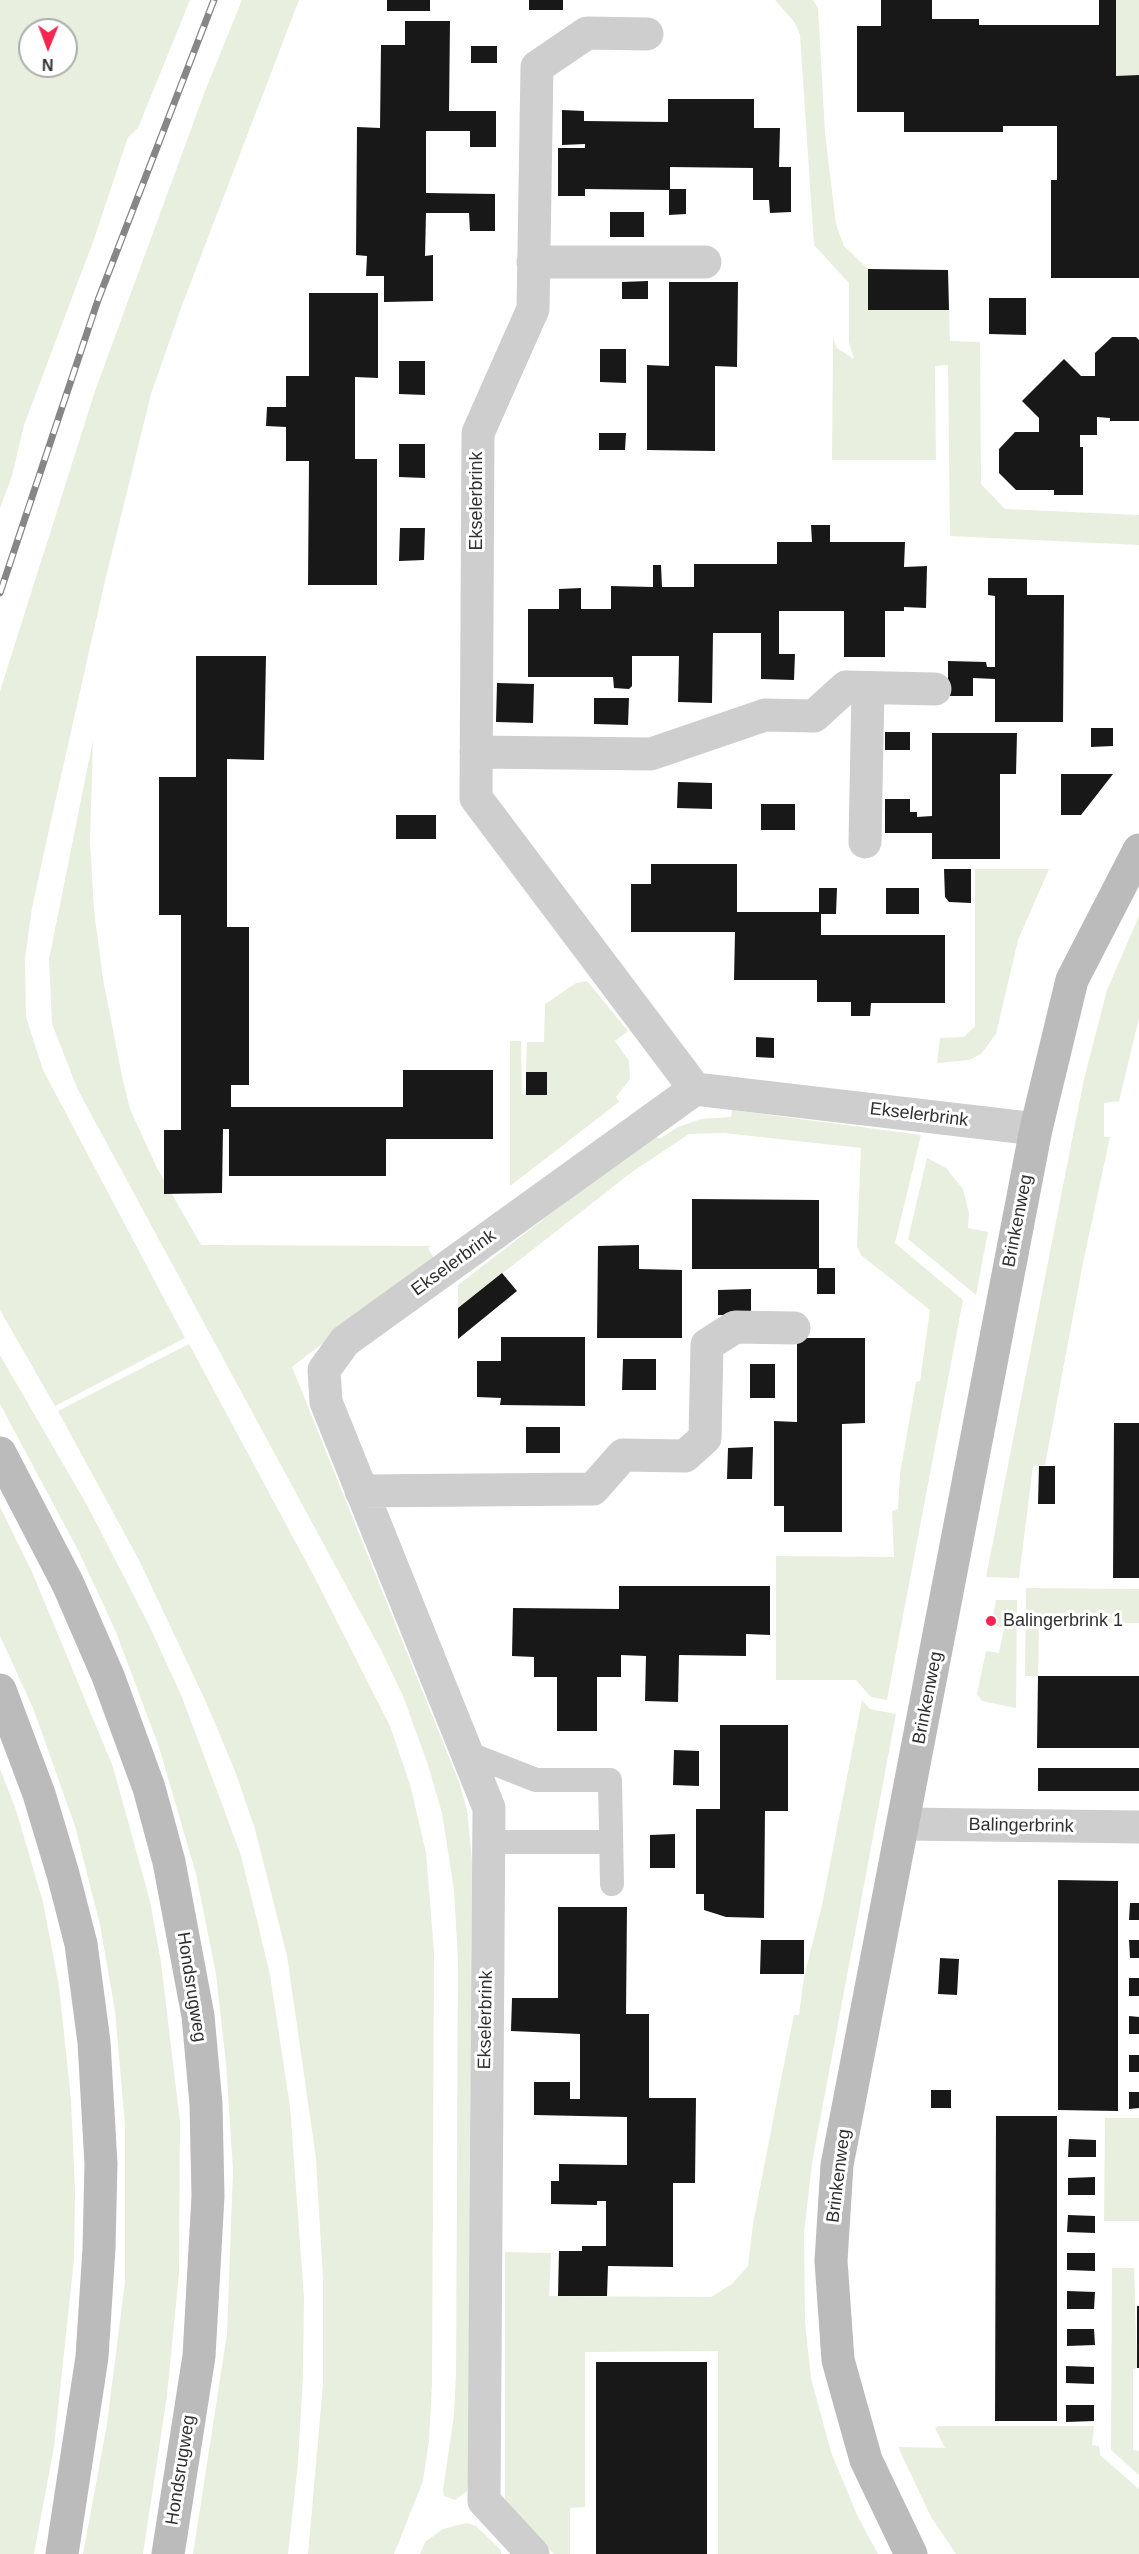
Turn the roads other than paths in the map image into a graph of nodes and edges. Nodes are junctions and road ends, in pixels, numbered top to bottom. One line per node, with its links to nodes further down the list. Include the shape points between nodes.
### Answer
1 (647, 34): 2 (street, Ekselerbrink, via 587,33 537,67)
2 (533, 262): 3 (street); 6 (street, Ekselerbrink, via 533,309 478,433)
3 (705, 262)
4 (868, 688): 5 (street); 6 (street, via 846,687 814,716 765,715 651,754); 7 (street)
5 (935, 689)
6 (476, 752): 9 (street, Ekselerbrink, via 476,798)
7 (866, 842)
8 (1139, 850): 10 (main road, Brinkenweg, via 1072,980)
9 (695, 1089): 10 (street, Ekselerbrink); 13 (street, Ekselerbrink, via 345,1341 324,1371 326,1402)
10 (1036, 1129): 16 (main road, Brinkenweg)
11 (794, 1328): 13 (street, via 735,1327 707,1346 705,1438 685,1456 623,1455 593,1489)
12 (0, 1453): 22 (main road, Hondsrugweg, via 68,1584 108,1676 148,1788 169,1862 198,2016 206,2104 207,2207 199,2356)
13 (361, 1491): 15 (street, Ekselerbrink)
14 (0, 1690): 21 (main road, via 39,1794 63,1874 81,1944 94,2042 101,2164 99,2248 92,2357)
15 (467, 1754): 18 (street, Ekselerbrink, via 489,1808); 19 (lane, via 536,1780 610,1780)
16 (904, 1824): 17 (street, Balingerbrink); 24 (main road, Brinkenweg, via 837,2165 831,2261 838,2360 866,2460)
17 (1139, 1827)
18 (488, 1842): 19 (lane); 23 (street, Ekselerbrink, via 484,2501)
19 (611, 1842): 20 (lane)
20 (612, 1884)
21 (62, 2554)
22 (168, 2554)
23 (533, 2554)
24 (911, 2554)

